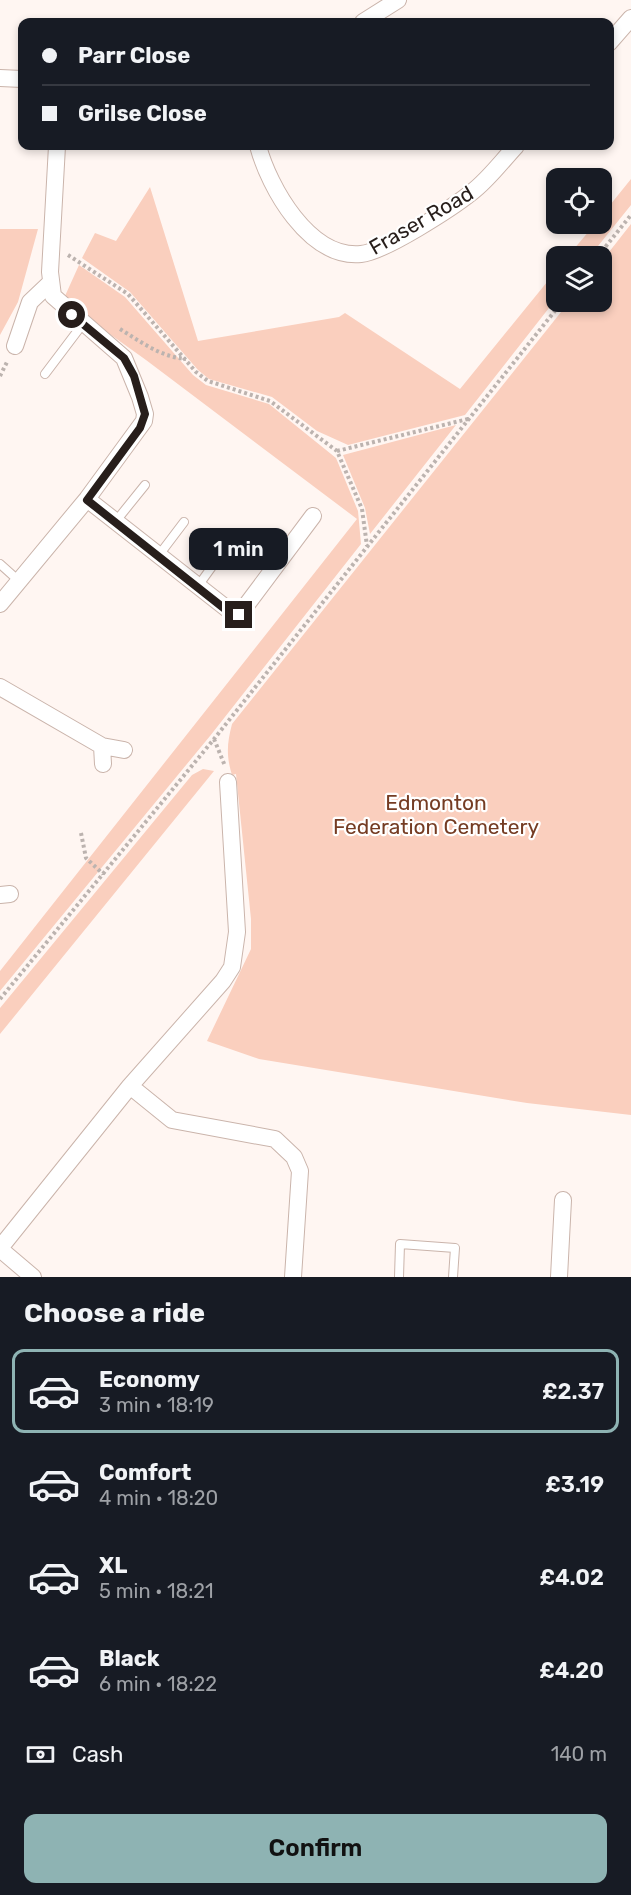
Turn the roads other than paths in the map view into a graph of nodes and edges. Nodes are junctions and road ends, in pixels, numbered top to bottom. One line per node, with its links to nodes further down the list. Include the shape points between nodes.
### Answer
1 (398, 0): 2 (street)
2 (369, 18)
3 (631, 18): 4 (street)
4 (614, 38)
5 (0, 78): 6 (street)
6 (18, 79)
7 (57, 150): 10 (street)
8 (259, 150): 9 (street, Fraser Road, via 276,192 310,234 344,253 361,254 380,249 473,192)
9 (512, 150)
10 (50, 283): 11 (street, via 53,296); 12 (street, via 30,302)
11 (82, 325): 13 (lane); 15 (street, via 124,358 134,376 145,414 140,428)
12 (15, 346)
13 (45, 374)
14 (145, 485): 17 (lane)
15 (87, 500): 17 (street); 22 (street)
16 (313, 516): 23 (street, via 239,615 230,613)
17 (117, 521): 20 (street)
18 (184, 522): 20 (lane)
19 (224, 550): 23 (lane)
20 (159, 555): 23 (street)
21 (0, 564): 22 (lane)
22 (19, 581): 24 (street)
23 (198, 586)
24 (0, 604)
25 (0, 687): 26 (street)
26 (102, 746): 27 (street); 28 (street)
27 (124, 750)
28 (104, 764)
29 (228, 782): 30 (street, via 237,932 232,967)
30 (130, 1086): 32 (street); 34 (street, via 172,1120 275,1139 287,1148 300,1171)
31 (563, 1200): 37 (street)
32 (0, 1248): 33 (street)
33 (33, 1277)
34 (293, 1277)
35 (399, 1277): 36 (lane, via 400,1245 455,1248)
36 (453, 1277)
37 (559, 1277)

